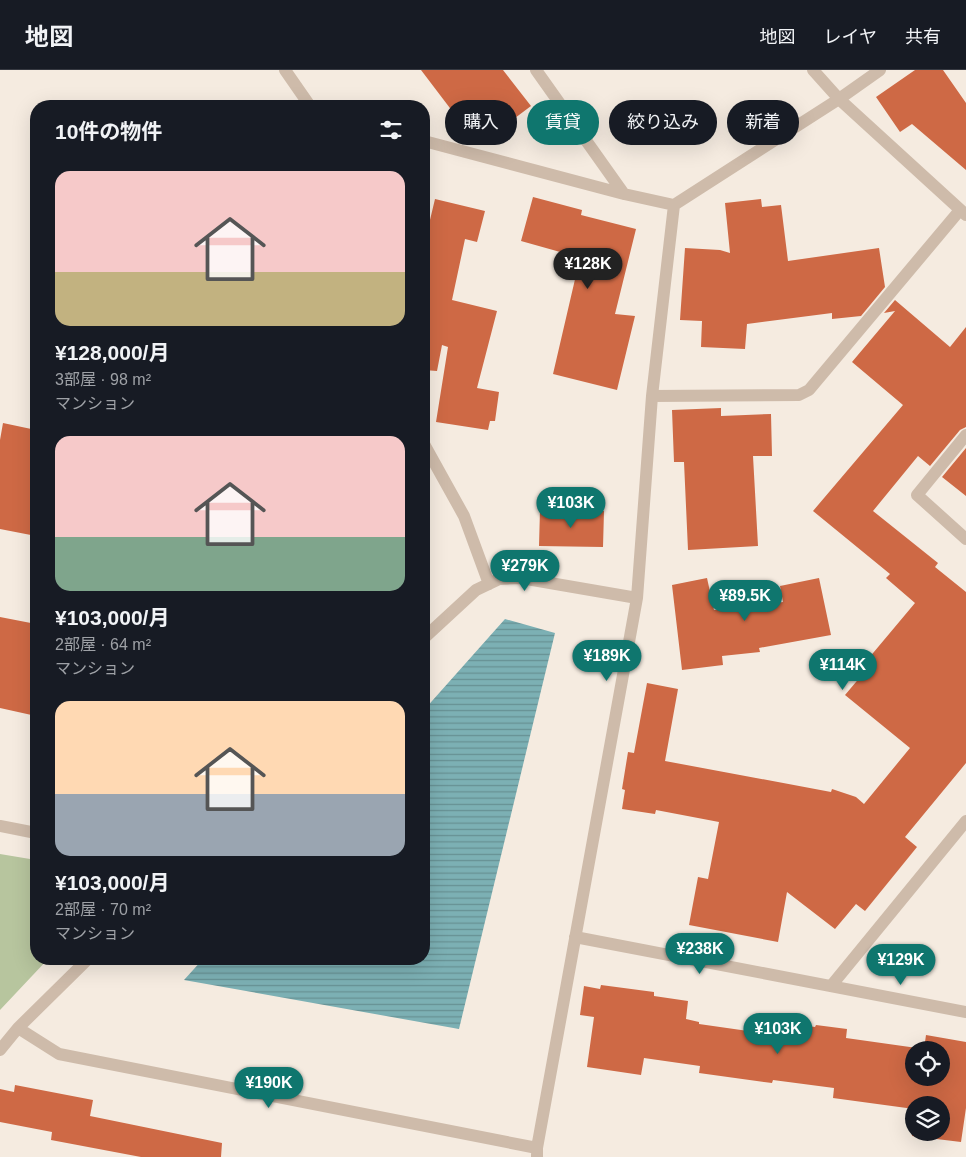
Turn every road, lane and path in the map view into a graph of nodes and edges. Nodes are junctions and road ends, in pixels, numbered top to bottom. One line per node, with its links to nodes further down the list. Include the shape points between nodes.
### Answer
1 (285, 70): 5 (street)
2 (536, 70): 8 (street)
3 (813, 70): 6 (street)
4 (880, 70): 6 (street)
5 (306, 100)
6 (839, 100): 9 (street); 10 (street)
7 (430, 143): 8 (street)
8 (624, 194): 9 (street)
9 (674, 205): 11 (street)
10 (963, 213): 11 (street, via 809,390 799,395)
11 (652, 396): 16 (street)
12 (966, 435): 14 (street, via 917,495)
13 (430, 455): 15 (street, via 464,516)
14 (966, 539)
15 (489, 584): 16 (street, via 499,579 521,578); 17 (street, via 470,594)
16 (637, 598): 21 (street)
17 (430, 632)
18 (966, 822): 23 (street)
19 (0, 826): 20 (street)
20 (30, 831)
21 (575, 937): 23 (street); 27 (street)
22 (82, 965): 25 (street)
23 (831, 986): 24 (street)
24 (966, 1012)
25 (18, 1028): 26 (street); 27 (street, via 59,1054)
26 (0, 1050)
27 (537, 1153)

